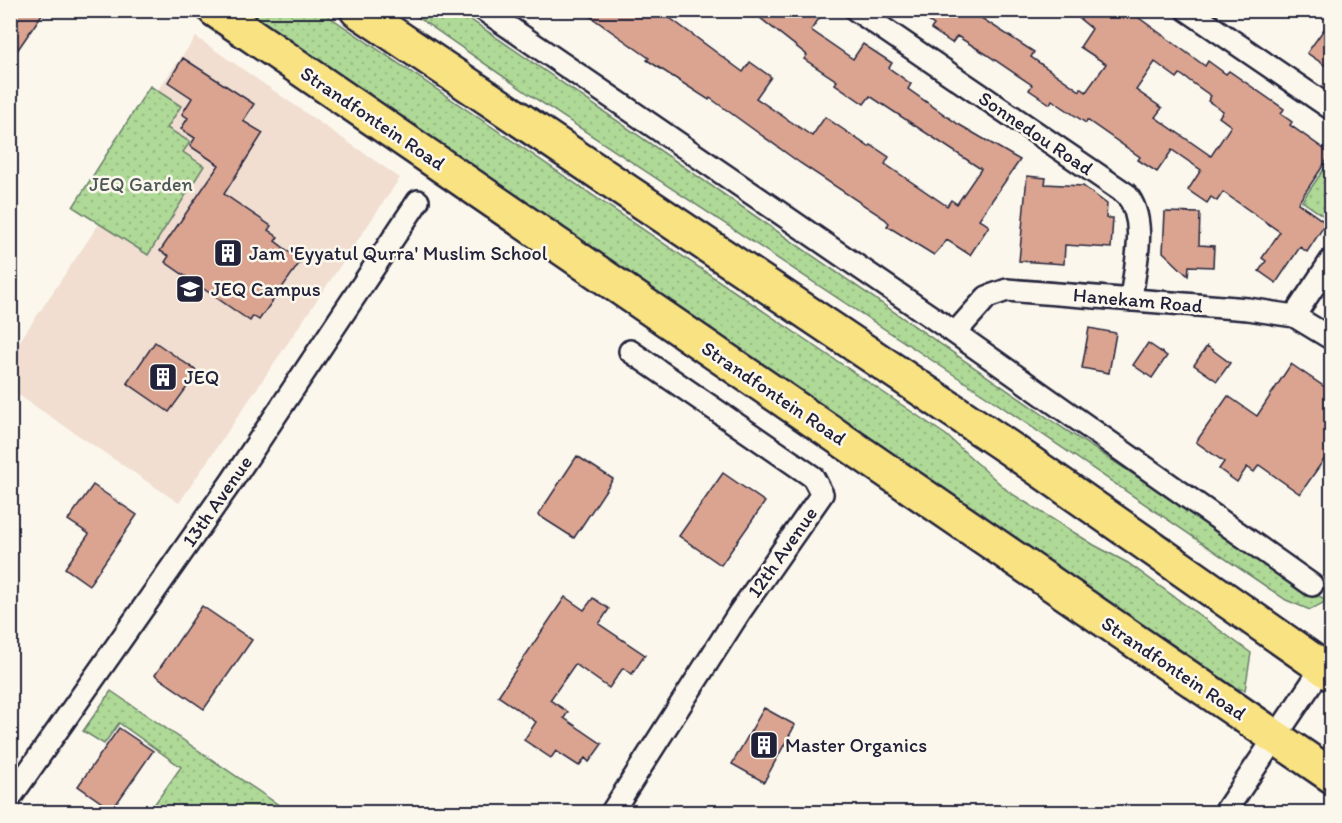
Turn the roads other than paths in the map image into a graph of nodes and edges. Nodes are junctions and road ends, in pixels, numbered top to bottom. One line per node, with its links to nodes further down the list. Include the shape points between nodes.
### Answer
1 (215, 10): 16 (main road, Strandfontein Road)
2 (357, 10): 15 (main road)
3 (484, 10): 11 (street)
4 (856, 10): 9 (street, Sonnedou Road, via 1126,194 1138,221)
5 (1187, 10): 6 (street)
6 (1332, 109)
7 (418, 201): 18 (street, 13th Avenue, via 232,480)
8 (1332, 259): 10 (street)
9 (1131, 300): 10 (street, Hanekam Road); 11 (street, Hanekam Road, via 1007,290 987,297)
10 (1294, 316): 12 (street, Hanekam Road)
11 (955, 333): 14 (street)
12 (1332, 339)
13 (630, 351): 19 (street, 12th Avenue, via 813,477 822,494 739,613)
14 (1312, 585)
15 (1328, 665): 16 (street)
16 (1275, 736): 17 (main road, Strandfontein Road); 20 (street)
17 (1332, 776)
18 (10, 798)
19 (612, 813)
20 (1225, 813)

